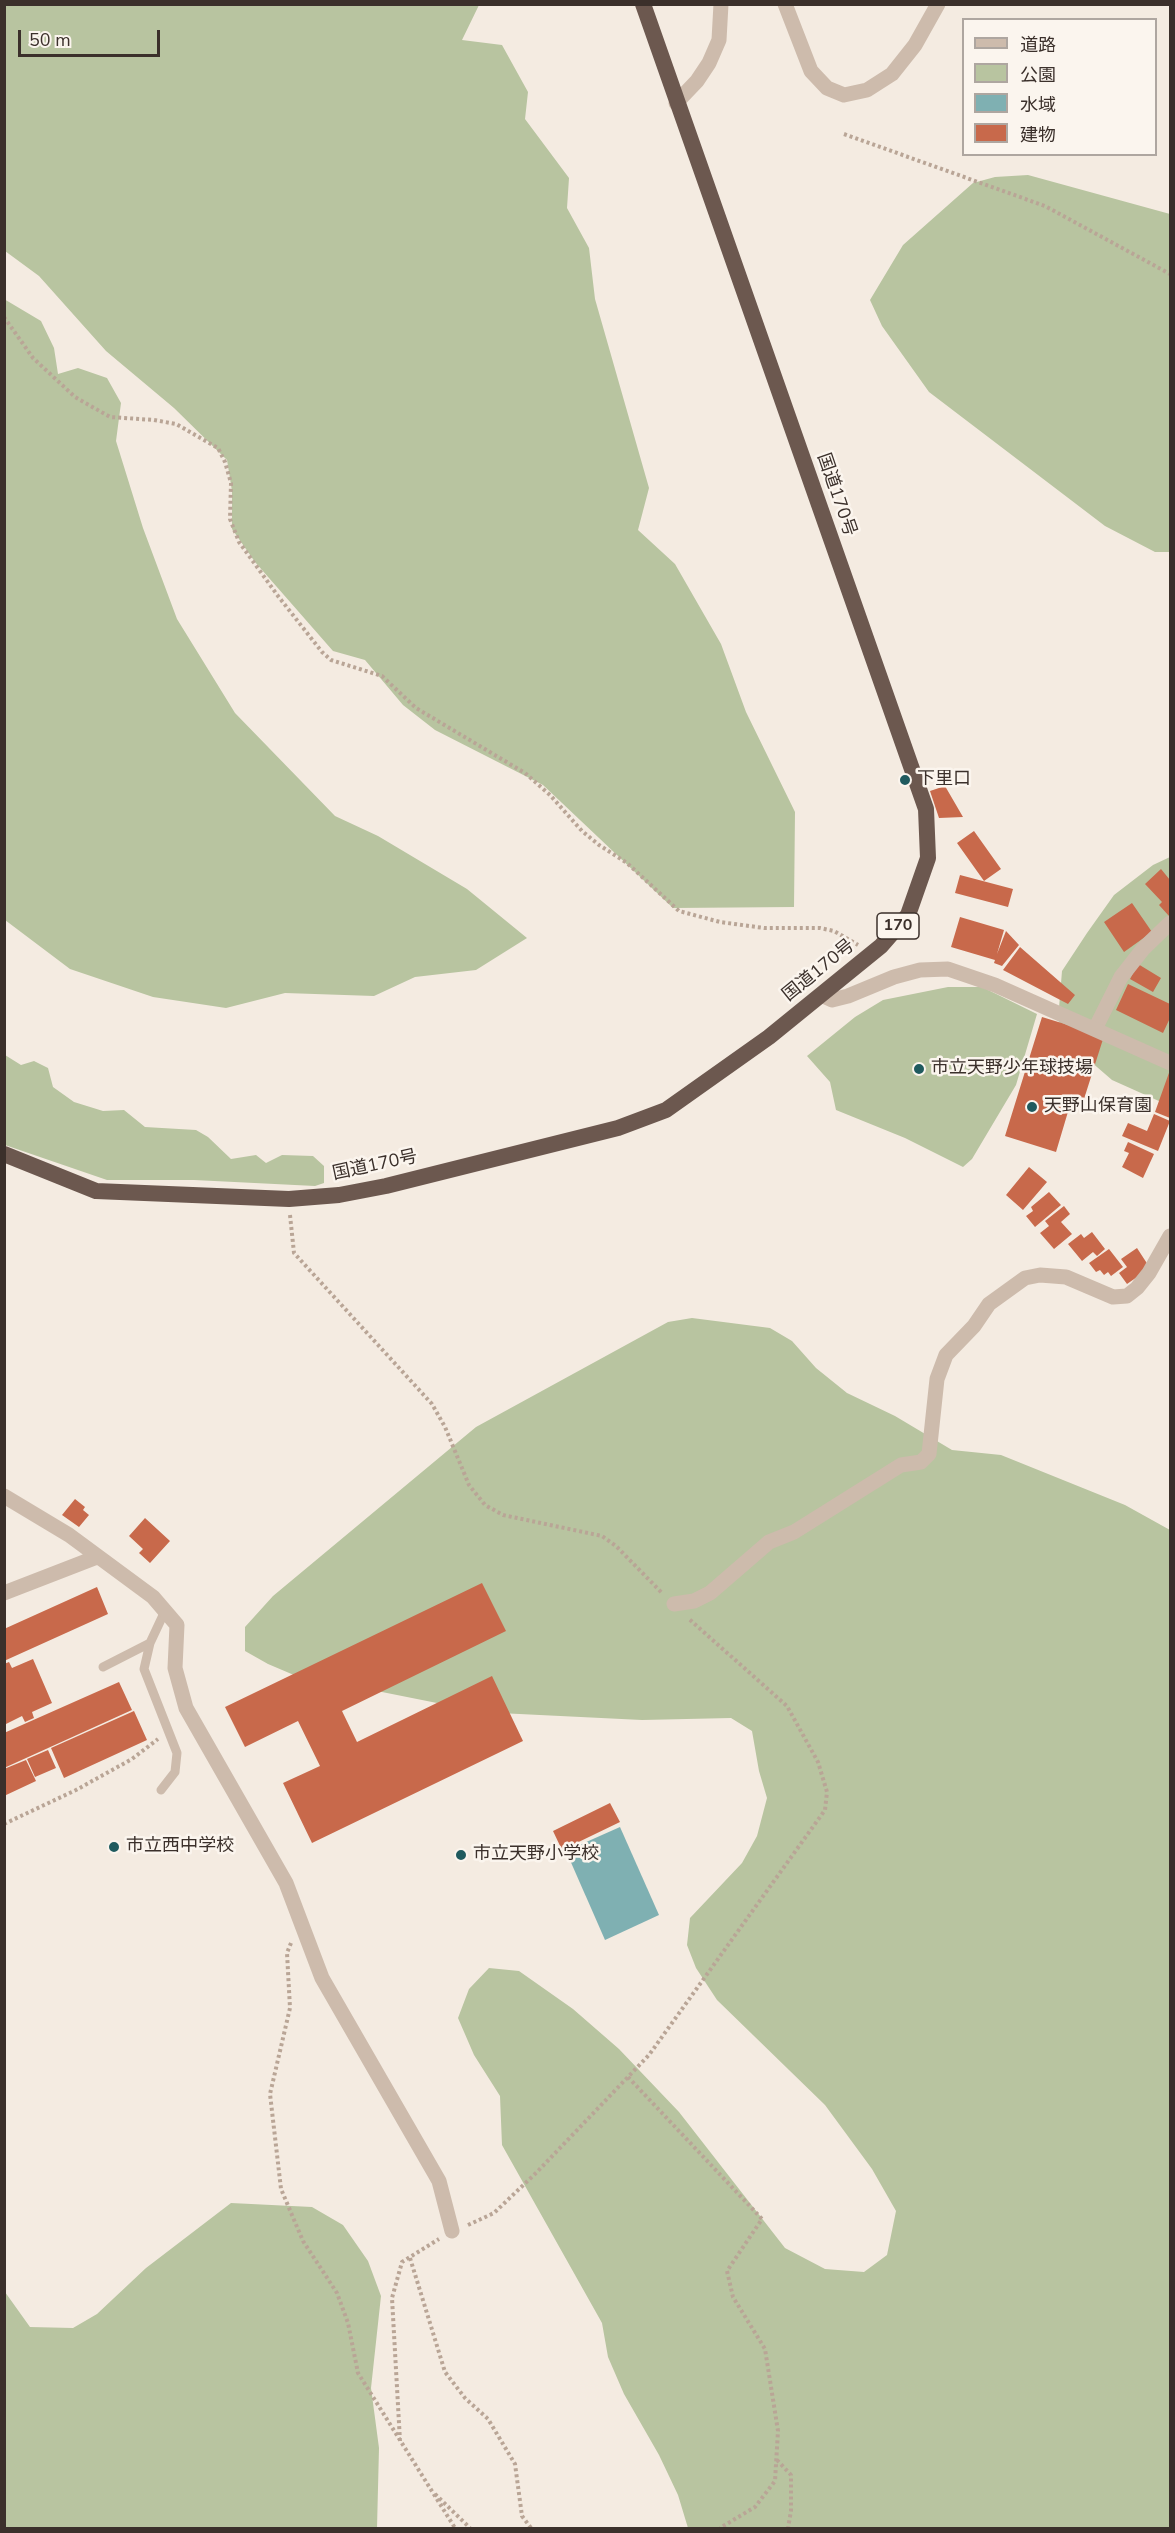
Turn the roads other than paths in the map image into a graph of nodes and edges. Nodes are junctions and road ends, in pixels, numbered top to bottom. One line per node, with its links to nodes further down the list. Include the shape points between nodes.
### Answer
1 (643, 4): 5 (highway, 国道170号 / 170)
2 (721, 4): 5 (street, via 719,40 709,63)
3 (785, 4): 4 (street, via 811,71 827,88 844,95 867,90 892,74 915,45)
4 (938, 4)
5 (676, 103): 7 (highway, 国道170号 / 170, via 926,809 928,858 908,915 871,954)
6 (1170, 923): 8 (street, via 1121,977)
7 (821, 995): 8 (street, via 832,1000 912,972 948,969); 10 (highway, 国道170号 / 170, via 666,1110 618,1128 386,1186 289,1199 96,1191)
8 (1095, 1029): 9 (street)
9 (1170, 1063)
10 (4, 1154)
11 (1170, 1236): 15 (street, via 1149,1273 1127,1296 1113,1296 1066,1277 1040,1275 1025,1278 989,1304 975,1326 946,1355 937,1379 929,1454 921,1462 900,1465 795,1532 769,1542 710,1593)
12 (4, 1496): 13 (street, via 69,1535)
13 (97, 1557): 14 (street); 16 (street)
14 (4, 1593)
15 (674, 1604)
16 (165, 1611): 17 (lane); 20 (street, via 177,1625 174,1668 186,1708 286,1883 322,1978 439,2181)
17 (150, 1643): 18 (lane); 19 (lane, via 144,1669 177,1753 175,1772)
18 (103, 1667)
19 (161, 1790)
20 (452, 2231)

